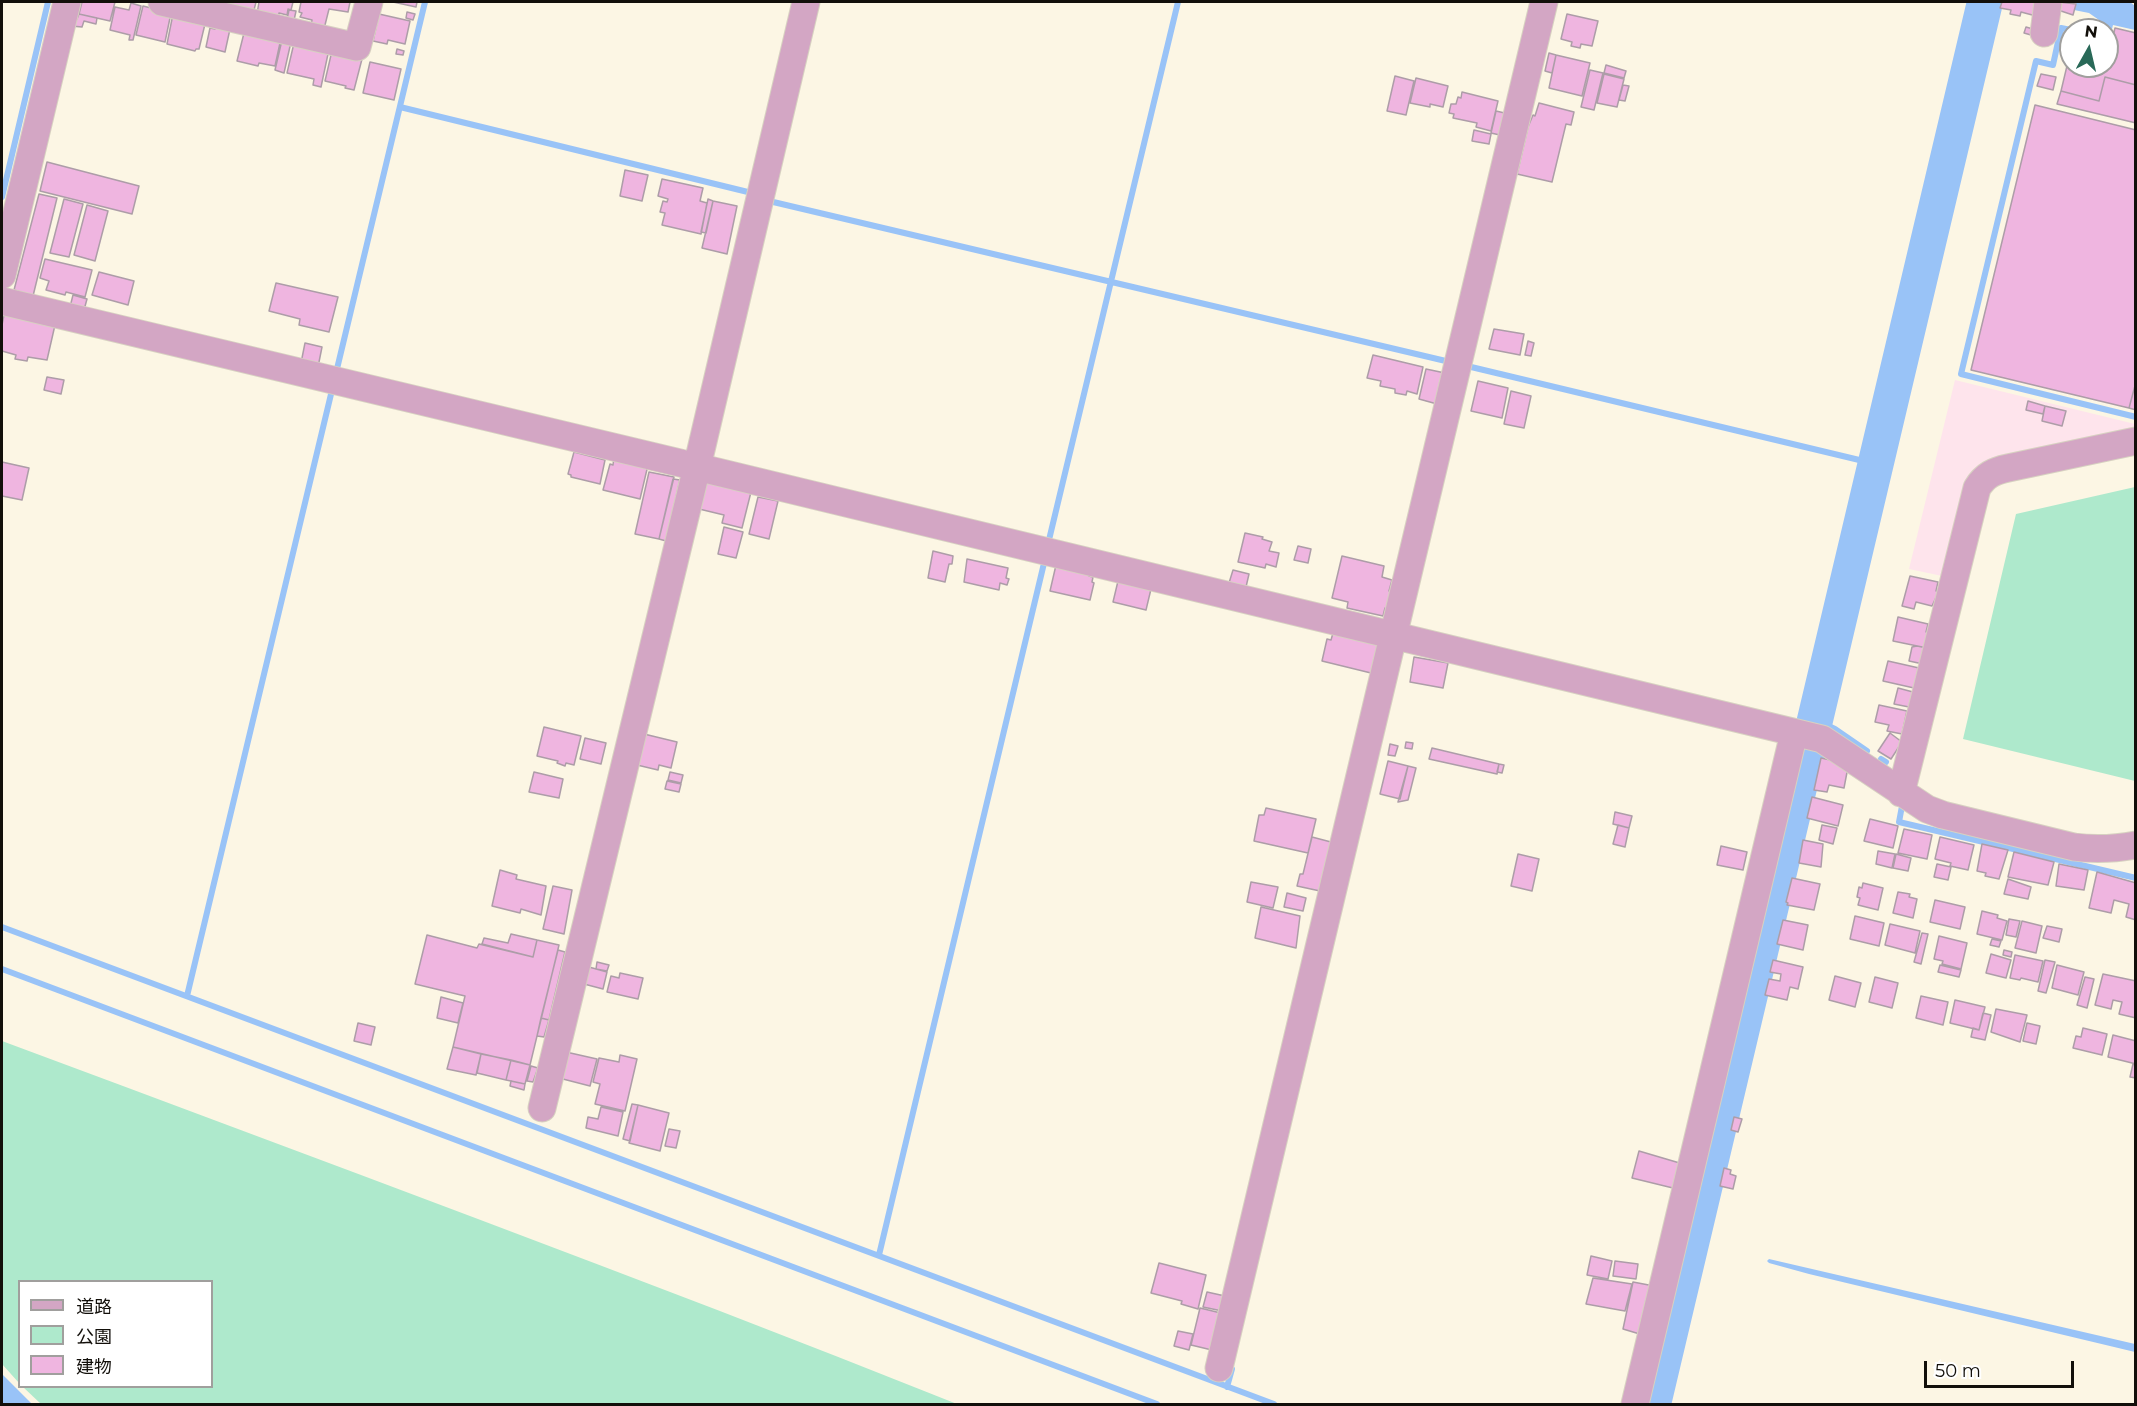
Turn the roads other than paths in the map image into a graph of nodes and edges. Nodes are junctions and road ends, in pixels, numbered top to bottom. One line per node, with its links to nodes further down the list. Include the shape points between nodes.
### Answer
1 (67, 2): 8 (street)
2 (162, 2): 3 (street, via 357,47)
3 (369, 2)
4 (806, 2): 11 (street)
5 (1544, 2): 12 (street)
6 (2048, 2): 7 (street)
7 (2044, 33)
8 (2, 275)
9 (2, 301): 11 (street)
10 (2136, 441): 14 (street, via 1995,471 1977,488)
11 (697, 467): 12 (street); 16 (street)
12 (1402, 637): 13 (street); 17 (street)
13 (1807, 736): 14 (street); 18 (street)
14 (1901, 792): 15 (street, via 1943,816 2074,847 2113,849)
15 (2136, 845)
16 (542, 1108)
17 (1219, 1368)
18 (1635, 1404)

